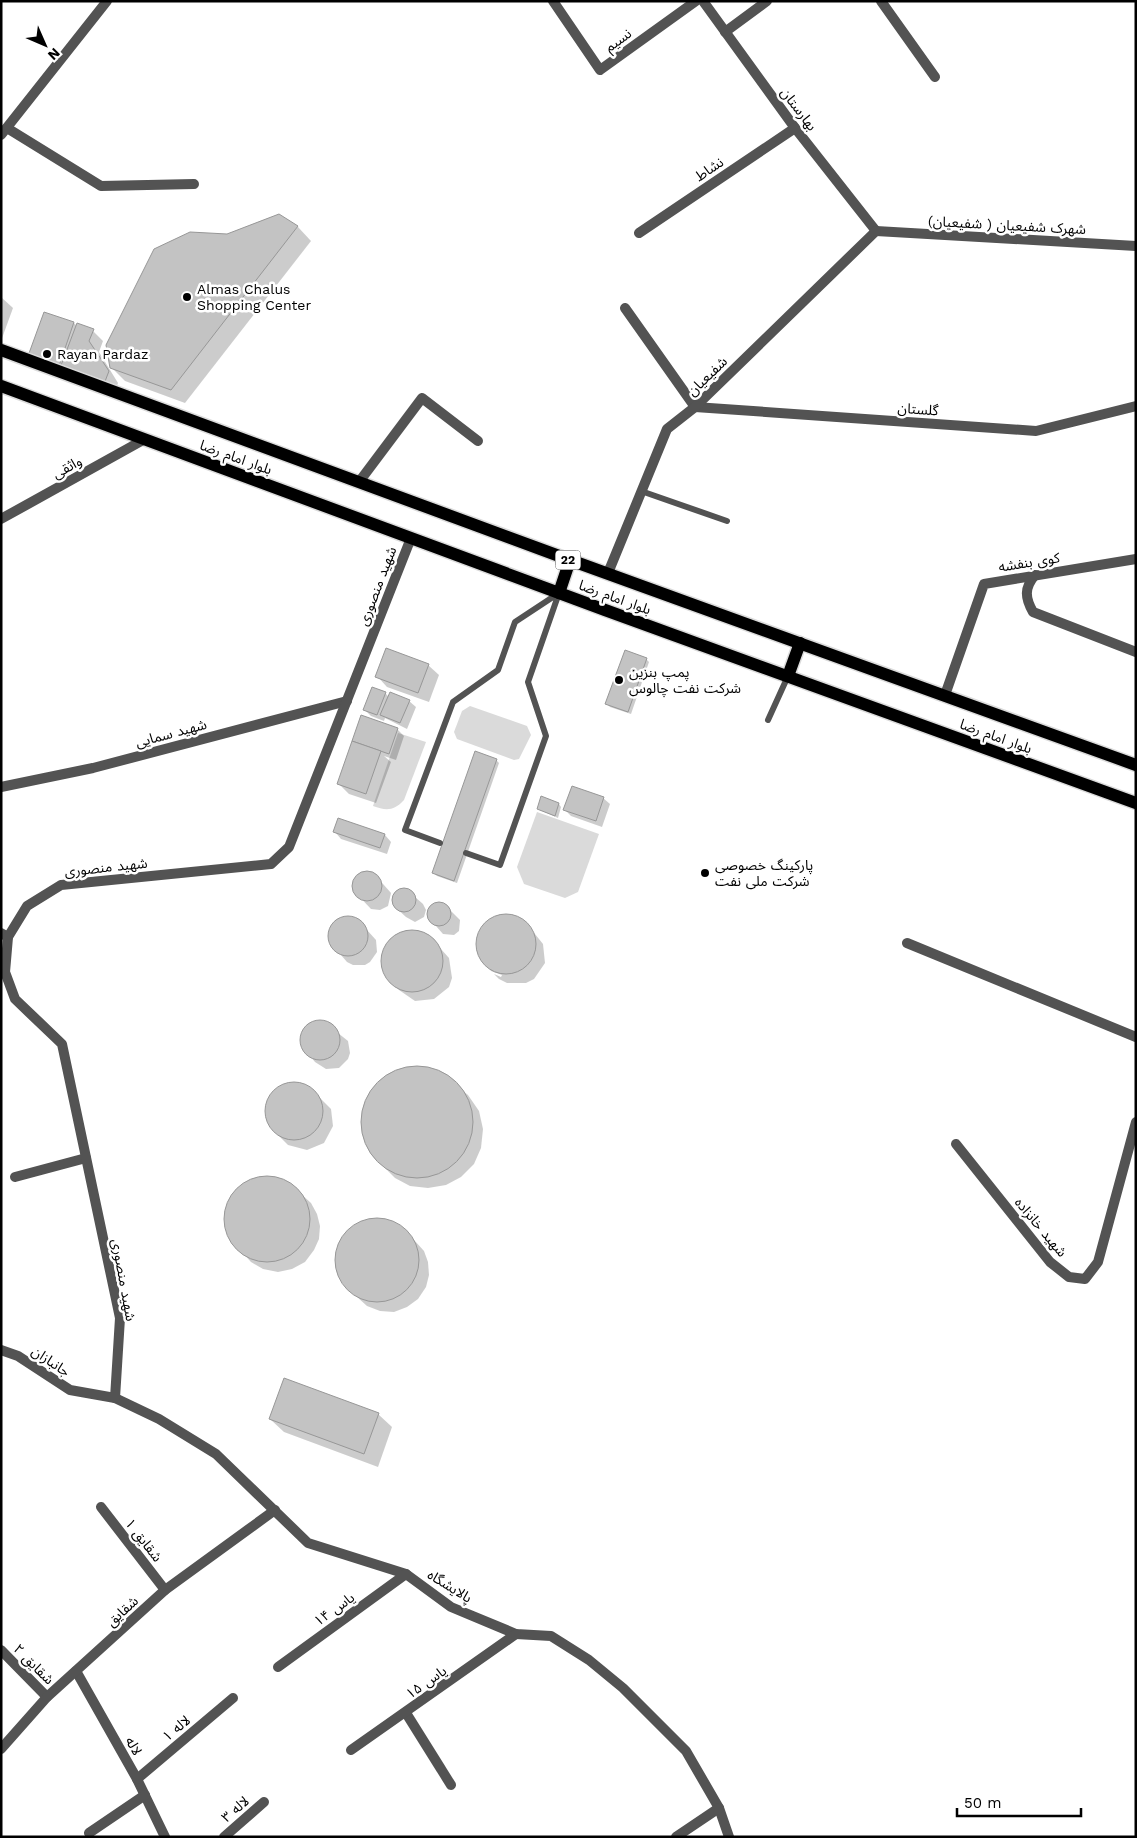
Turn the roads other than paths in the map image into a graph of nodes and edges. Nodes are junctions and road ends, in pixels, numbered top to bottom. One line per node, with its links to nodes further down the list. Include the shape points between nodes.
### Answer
1 (107, 1): 10 (street)
2 (553, 1): 3 (street, نسیم, via 600,70)
3 (696, 1)
4 (703, 1): 7 (street, بهارستان)
5 (767, 1): 7 (street)
6 (881, 1): 8 (street)
7 (725, 32): 9 (street, بهارستان)
8 (935, 77)
9 (795, 128): 12 (street, بهارستان); 13 (street, نشاط)
10 (4, 132): 11 (street, via 101,186)
11 (194, 184)
12 (876, 231): 14 (street, شهرک شفیعیان ( شفیعیان)); 19 (street, شفیعیان)
13 (639, 232)
14 (1136, 246)
15 (625, 308): 19 (street)
16 (1, 350): 22 (main road, بلوار امام رضا / 22)
17 (1, 386): 20 (main road, بلوار امام رضا)
18 (1136, 406): 19 (street, گلستان, via 1036,431)
19 (695, 407): 23 (street, شفیعیان, via 667,430)
20 (145, 440): 24 (street, واثقی); 26 (main road, بلوار امام رضا)
21 (478, 441): 22 (street, via 422,398)
22 (359, 482): 28 (main road, بلوار امام رضا / 22)
23 (641, 491): 25 (lane); 29 (street, شفیعیان)
24 (1, 519)
25 (727, 522)
26 (410, 538): 31 (main road, بلوار امام رضا); 36 (street, شهید منصوری)
27 (1136, 559): 30 (street, کوی بنفشه)
28 (570, 560): 29 (main road, بلوار امام رضا / 22); 31 (main road)
29 (608, 573): 32 (main road, بلوار امام رضا / 22)
30 (1035, 575): 33 (street, via 1027,584 1026,600 1033,612); 35 (street, کوی بنفشه, via 984,584)
31 (559, 593): 34 (main road, بلوار امام رضا); 41 (lane, via 515,622 498,670 452,702 404,830); 42 (lane, via 528,682 546,736 517,819 500,865)
32 (800, 643): 34 (main road); 35 (main road, بلوار امام رضا / 22)
33 (1136, 652)
34 (788, 676): 37 (lane); 40 (main road, بلوار امام رضا)
35 (944, 695): 38 (main road, بلوار امام رضا / 22)
36 (347, 701): 39 (street, شهید سمایی, via 93,768); 43 (street, شهید منصوری, via 289,847 271,864 61,885 26,906)
37 (768, 720)
38 (1136, 765)
39 (1, 787)
40 (1136, 804)
41 (440, 843)
42 (466, 853)
43 (5, 935): 48 (street, شهید منصوری, via 5,972 16,999 62,1044)
44 (907, 943): 45 (street)
45 (1136, 1037)
46 (1136, 1122): 47 (street, شهید خانزاده, via 1098,1262 1085,1279 1069,1277 1050,1262)
47 (956, 1144)
48 (86, 1158): 49 (street); 51 (street, شهید منصوری, via 120,1318)
49 (16, 1177)
50 (1, 1350): 51 (street, جانبازان, via 18,1356 70,1390)
51 (114, 1398): 53 (street, پالایشگاه, via 159,1419 216,1454)
52 (101, 1507): 55 (street, شقایق ۱)
53 (275, 1510): 54 (street, پالایشگاه, via 308,1543); 55 (street, شقایق)
54 (406, 1574): 56 (street, پالایشگاه, via 452,1607); 58 (street, یاس ۱۴)
55 (165, 1590): 59 (street, شقایق)
56 (516, 1634): 62 (street, یاس ۱۵); 69 (street, پالایشگاه, via 551,1636 589,1660 623,1688 686,1751)
57 (1, 1650): 60 (street, شقایق ۲)
58 (278, 1667)
59 (76, 1671): 60 (street, شقایق); 65 (street, لاله)
60 (47, 1697): 63 (street, شقایق)
61 (233, 1698): 65 (street, لاله ۱)
62 (406, 1713): 64 (street, یاس ۱۵); 66 (street)
63 (2, 1746)
64 (351, 1750)
65 (136, 1779): 67 (street, لاله)
66 (452, 1785)
67 (144, 1795): 70 (street); 71 (street, لاله)
68 (264, 1802): 72 (street, لاله ۳)
69 (720, 1808): 73 (street); 74 (street, پالایشگاه)
70 (89, 1833)
71 (165, 1837)
72 (224, 1837)
73 (676, 1837)
74 (729, 1837)

